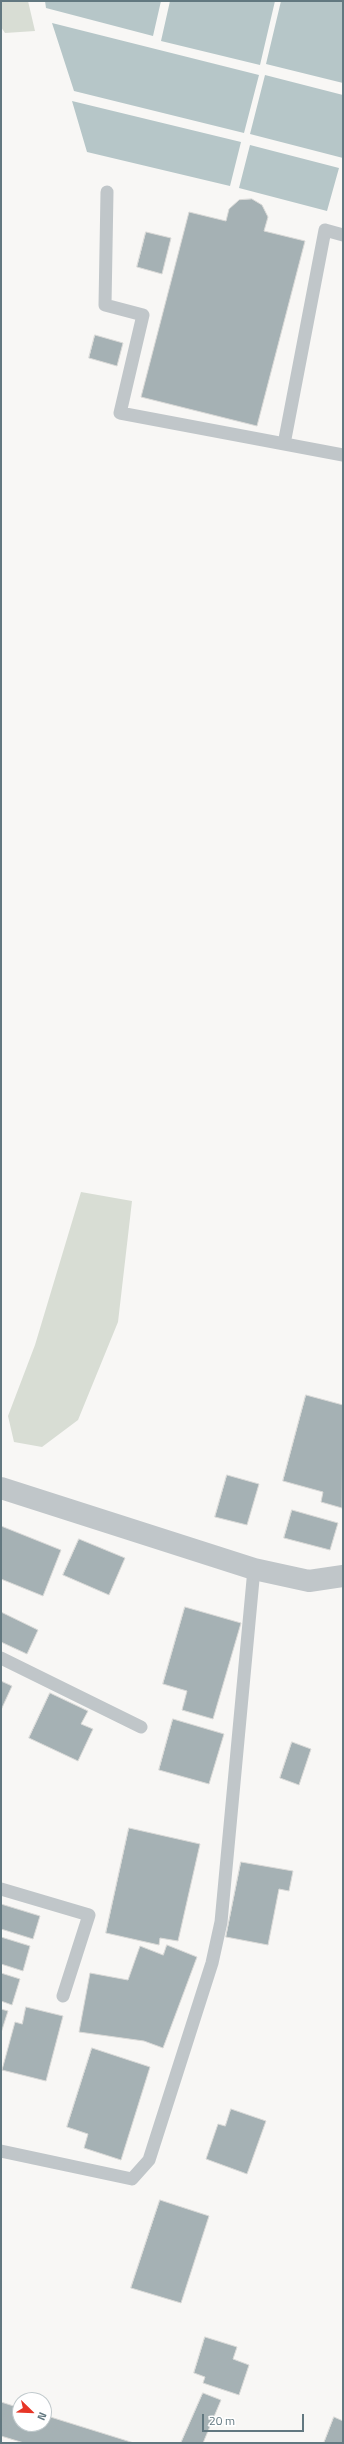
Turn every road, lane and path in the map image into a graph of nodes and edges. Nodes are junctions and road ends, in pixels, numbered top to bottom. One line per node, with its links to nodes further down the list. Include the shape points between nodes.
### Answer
1 (107, 192): 3 (lane, via 106,305 143,315 120,413)
2 (343, 235): 3 (lane, via 325,230)
3 (284, 444): 4 (lane)
4 (343, 455)
5 (1, 1488): 6 (street)
6 (254, 1569): 7 (street, via 309,1581); 12 (lane, via 221,1922 212,1963 149,2160 132,2179)
7 (343, 1576)
8 (1, 1658): 9 (lane)
9 (141, 1727)
10 (1, 1889): 11 (lane, via 88,1915)
11 (63, 1996)
12 (1, 2151)

